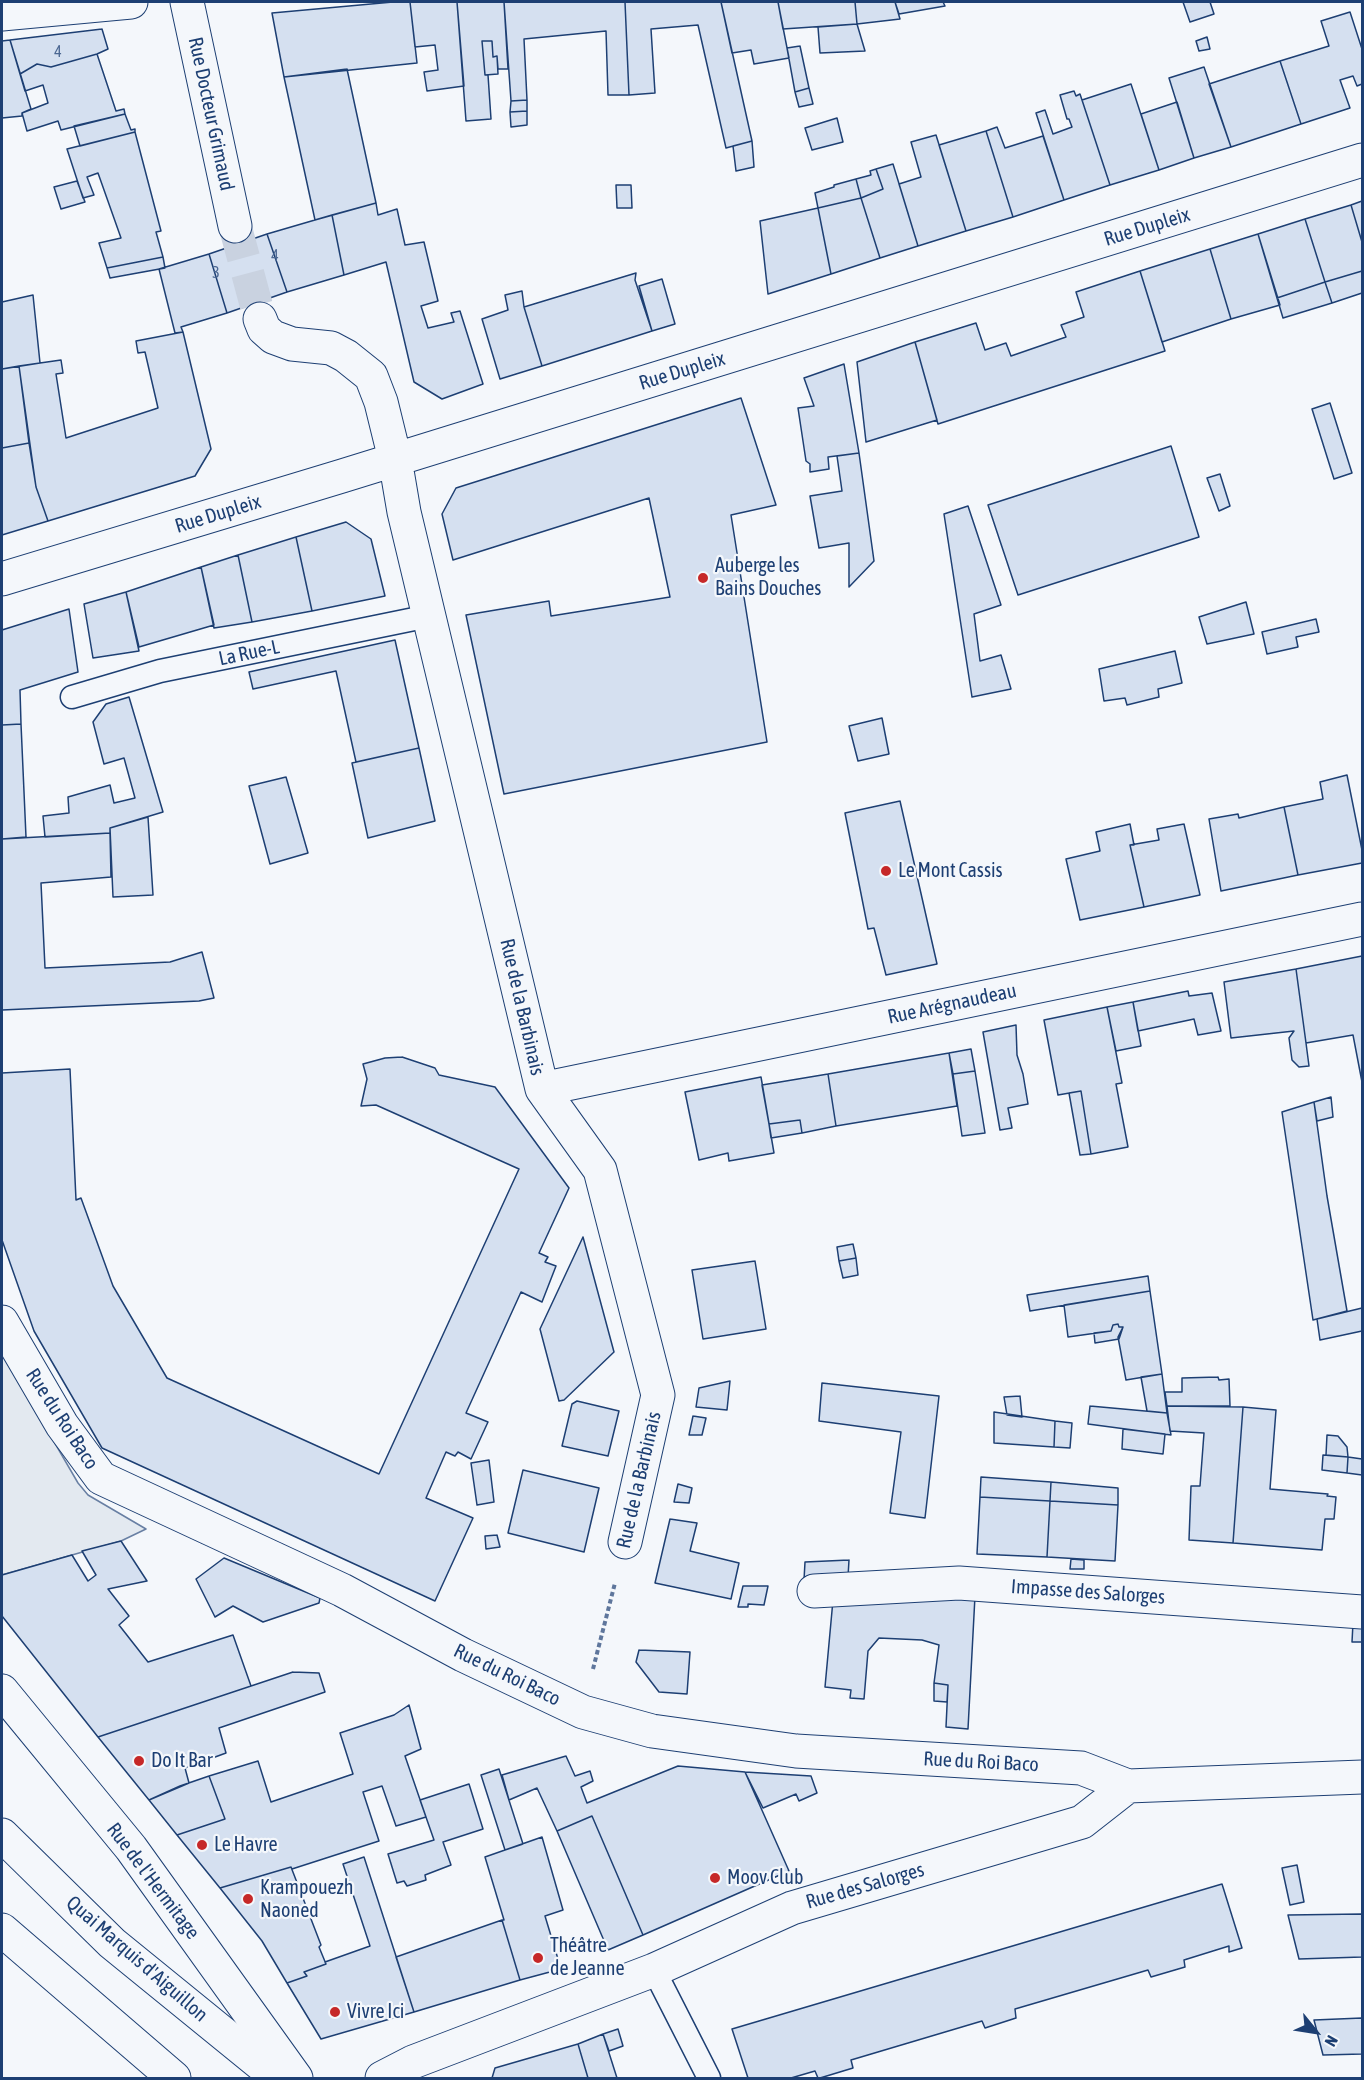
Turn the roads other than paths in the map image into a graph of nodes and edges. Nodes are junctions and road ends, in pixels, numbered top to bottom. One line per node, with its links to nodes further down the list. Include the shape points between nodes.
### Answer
1 (131, 2): 3 (street)
2 (187, 2): 5 (street, Rue Docteur Grimaud)
3 (2, 14)
4 (1362, 160): 7 (street, Rue Dupleix)
5 (235, 226)
6 (260, 319): 7 (street, via 273,337 292,344 331,348 371,376)
7 (395, 459): 8 (street, Rue Dupleix); 9 (street, Rue de la Barbinais)
8 (2, 579)
9 (429, 616): 10 (lane, La Rue-L, via 159,671); 12 (street, Rue de la Barbinais)
10 (72, 697)
11 (1362, 919): 12 (street, Rue Arégnaudeau)
12 (542, 1089): 14 (street, Rue de la Barbinais, via 600,1170 658,1395)
13 (2, 1322): 19 (street, Rue du Roi Baco, via 62,1425 101,1478 342,1590 463,1655 583,1712 652,1731 796,1751 1081,1768)
14 (625, 1542)
15 (814, 1591): 16 (street, Impasse des Salorges, via 959,1583)
16 (1362, 1612)
17 (2, 1691): 25 (street, Rue de l'Hermitage, via 131,1848)
18 (1362, 1777): 19 (street)
19 (1128, 1786): 22 (street, Rue des Salorges, via 1082,1822 792,1908)
20 (2, 1835): 24 (street, Quai Marquis d'Aiguillon, via 112,1943)
21 (2, 1930): 23 (street)
22 (654, 1970): 26 (street, Rue des Salorges, via 413,2062); 27 (lane)
23 (174, 2079)
24 (278, 2079)
25 (296, 2079)
26 (382, 2079)
27 (709, 2079)

